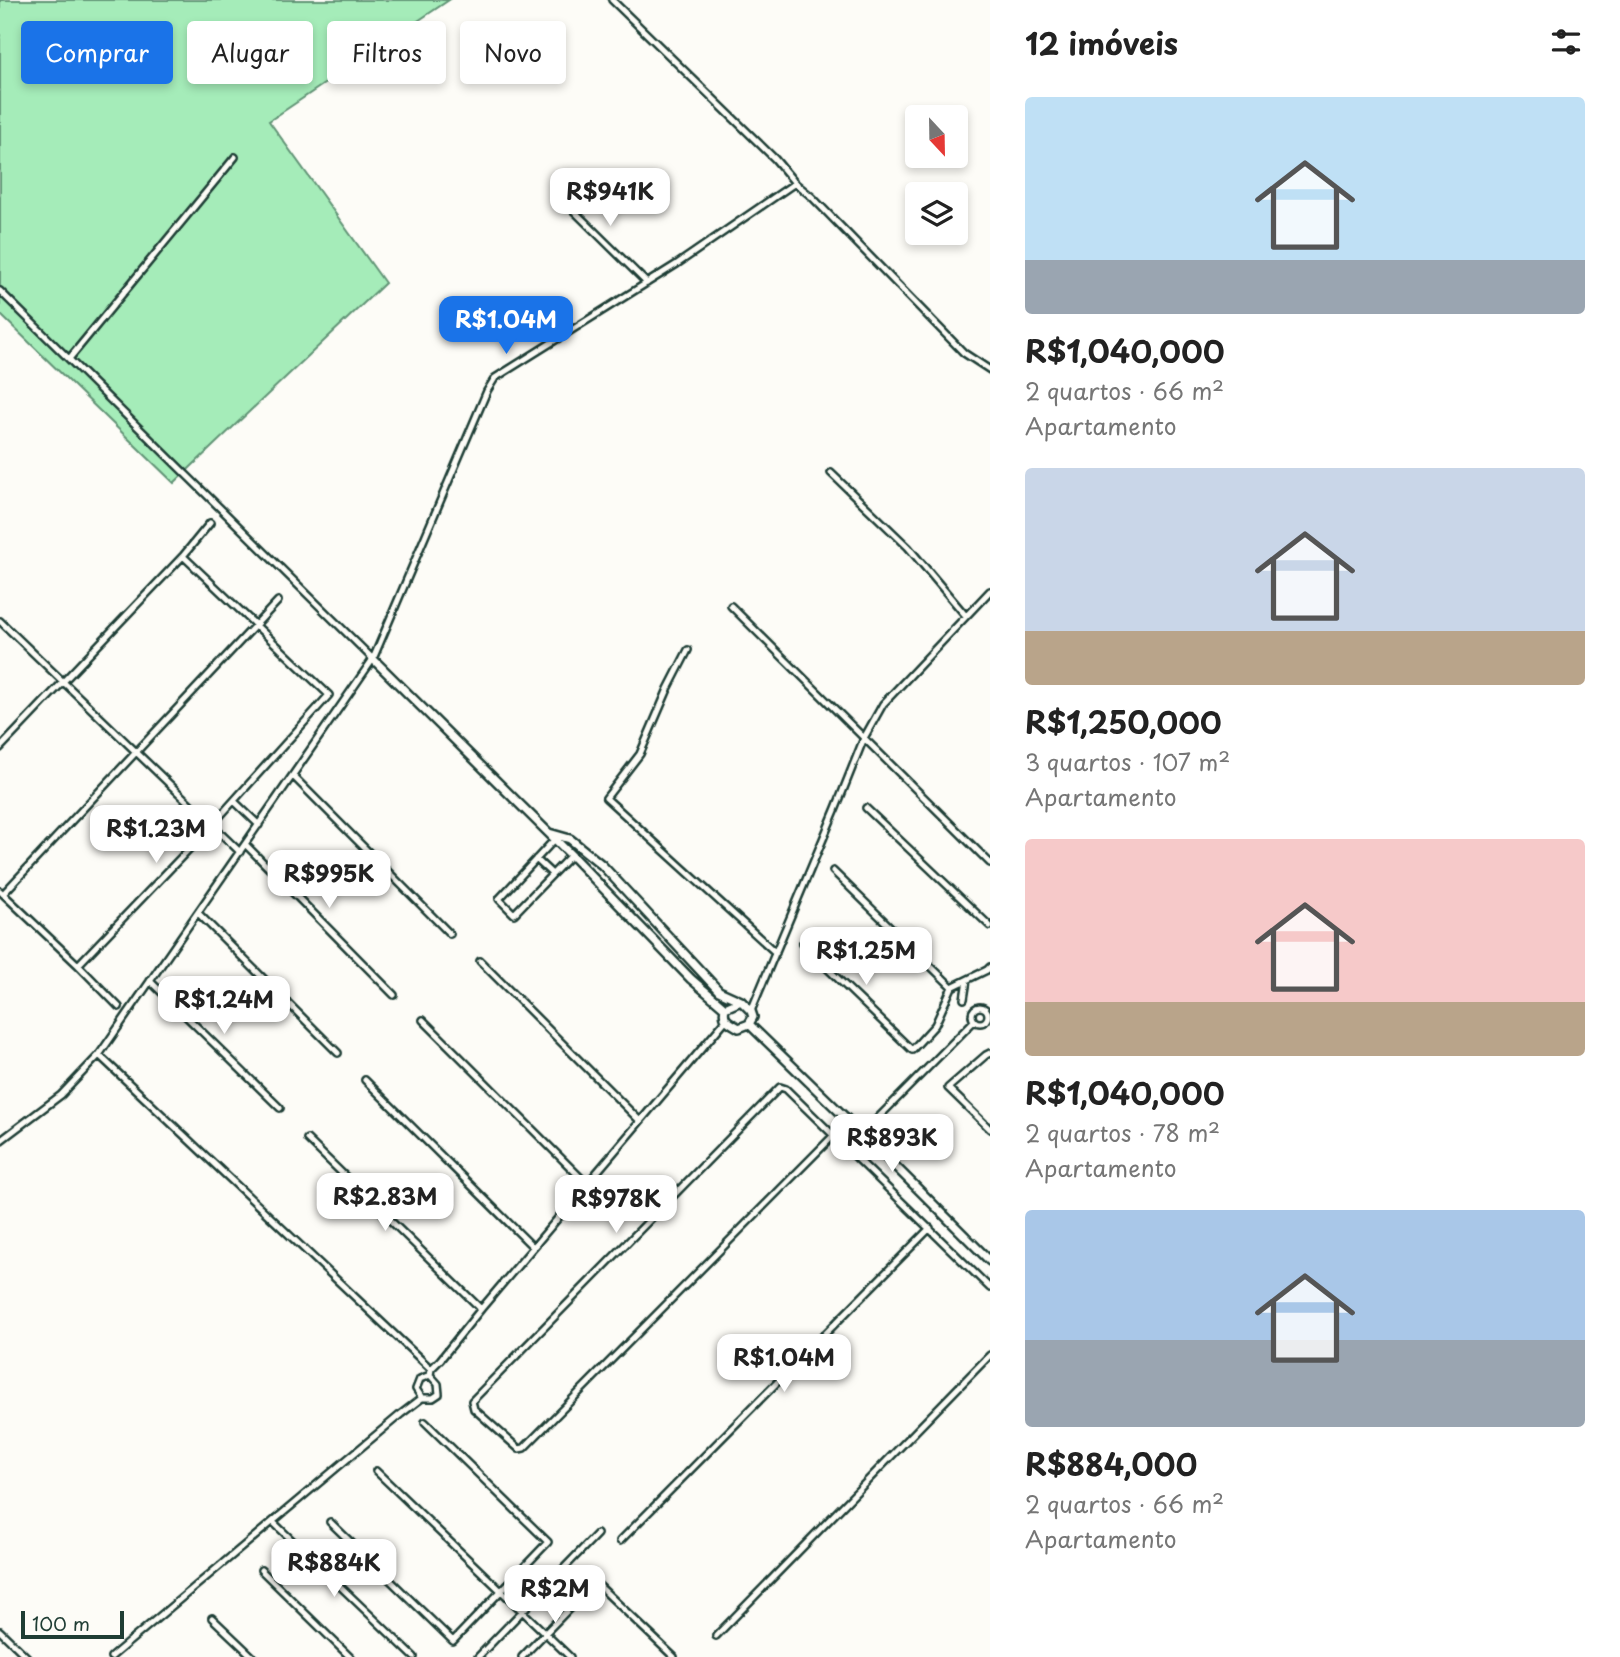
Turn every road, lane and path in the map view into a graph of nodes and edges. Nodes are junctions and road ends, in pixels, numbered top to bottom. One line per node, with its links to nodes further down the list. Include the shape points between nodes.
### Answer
1 (612, 0): 3 (street)
2 (235, 157): 7 (street)
3 (795, 183): 5 (street); 8 (street, via 964,353)
4 (555, 188): 5 (street)
5 (647, 283): 19 (street, via 495,378)
6 (0, 291): 7 (street)
7 (69, 359): 19 (street)
8 (990, 370)
9 (831, 472): 15 (street, via 908,547)
10 (210, 523): 11 (street)
11 (183, 556): 17 (street); 20 (street)
12 (990, 591): 15 (street)
13 (278, 601): 17 (street)
14 (732, 606): 21 (street)
15 (965, 617): 21 (street, via 883,704)
16 (0, 621): 20 (street)
17 (256, 625): 23 (street); 25 (street, via 329,695)
18 (688, 650): 43 (street, via 640,754 606,798)
19 (373, 659): 24 (street); 29 (street)
20 (62, 681): 22 (street); 23 (street)
21 (864, 738): 35 (street); 43 (street)
22 (0, 748)
23 (137, 752): 27 (street); 38 (street)
24 (293, 776): 28 (street); 41 (street)
25 (234, 802): 27 (street); 28 (street)
26 (866, 808): 40 (street)
27 (212, 825): 32 (street); 45 (street)
28 (259, 825): 31 (street)
29 (548, 832): 30 (street); 52 (street, via 570,839 602,865 719,991)
30 (555, 839): 33 (street); 34 (street)
31 (245, 845): 32 (street); 50 (street)
32 (240, 852): 39 (street)
33 (571, 855): 37 (street); 56 (street)
34 (536, 859): 37 (street); 37 (street, via 499,900 514,914)
35 (990, 863)
36 (833, 871): 49 (street)
37 (552, 874)
38 (2, 892): 45 (street)
39 (198, 913): 48 (street); 64 (street)
40 (990, 926)
41 (450, 934)
42 (802, 944): 53 (street, via 912,1050 935,1025)
43 (776, 953): 58 (street)
44 (480, 961): 69 (street)
45 (78, 965): 54 (street)
46 (990, 967): 47 (street)
47 (967, 980): 49 (street); 51 (street)
48 (150, 981): 66 (street); 68 (street)
49 (952, 987): 53 (street)
50 (394, 995)
51 (964, 999): 53 (street); 57 (street)
52 (741, 1001): 56 (street); 58 (street)
53 (946, 1001)
54 (119, 1007)
55 (988, 1007): 57 (street); 62 (street)
56 (724, 1008): 60 (street)
57 (974, 1009): 61 (street)
58 (751, 1011): 63 (street)
59 (423, 1020): 75 (street)
60 (726, 1020): 63 (street, via 739,1028); 69 (street)
61 (974, 1021): 62 (street); 71 (street)
62 (988, 1023)
63 (749, 1024): 71 (street)
64 (338, 1053)
65 (990, 1053): 70 (street, via 948,1088)
66 (99, 1055): 74 (street, via 61,1095); 82 (street)
67 (365, 1080): 77 (street)
68 (279, 1108)
69 (640, 1121): 75 (street)
70 (990, 1129)
71 (862, 1134): 78 (street)
72 (833, 1136): 72 (street, via 780,1087 472,1401 474,1409 519,1449 524,1448); 76 (street)
73 (307, 1139): 80 (street)
74 (0, 1141)
75 (587, 1184): 77 (street)
76 (930, 1228): 79 (street); 89 (street)
77 (533, 1247): 80 (street)
78 (990, 1261)
79 (990, 1288)
80 (481, 1309): 82 (street)
81 (990, 1355): 96 (street)
82 (431, 1372): 83 (street, via 420,1379 416,1389); 83 (street, via 439,1394)
83 (422, 1398): 86 (street)
84 (425, 1422): 91 (street, via 548,1542)
85 (376, 1471): 91 (street)
86 (273, 1522): 98 (street); 101 (street)
87 (330, 1522): 91 (street, via 453,1641)
88 (597, 1534): 92 (street)
89 (620, 1541)
90 (261, 1570): 100 (street)
91 (501, 1591): 92 (street)
92 (522, 1611): 95 (street); 102 (street)
93 (212, 1618): 99 (street)
94 (0, 1631): 97 (street)
95 (545, 1633): 103 (street); 104 (street); 105 (street, via 596,1582)
96 (716, 1636)
97 (27, 1657)
98 (111, 1657)
99 (253, 1657)
100 (351, 1657)
101 (414, 1657)
102 (478, 1657)
103 (522, 1657)
104 (570, 1657)
105 (674, 1657)

